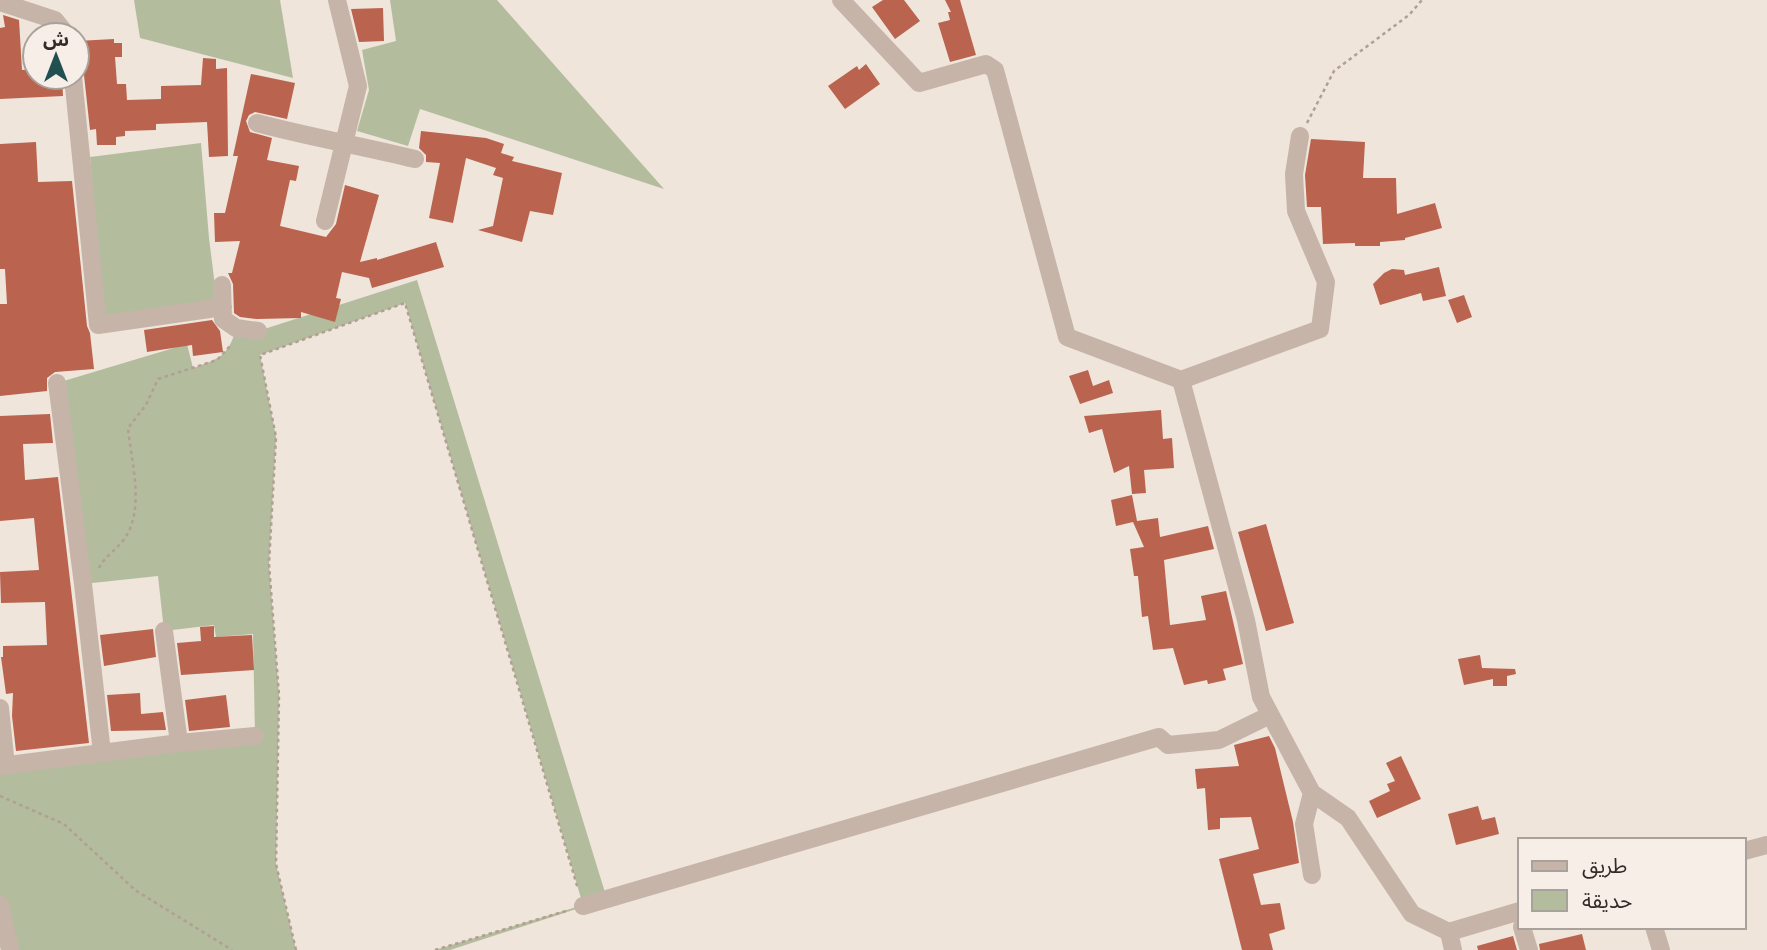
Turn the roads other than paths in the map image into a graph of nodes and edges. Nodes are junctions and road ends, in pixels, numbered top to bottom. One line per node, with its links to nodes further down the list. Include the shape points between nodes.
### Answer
1 (337, 0): 8 (street, via 358,86)
2 (841, 0): 14 (street, via 919,83 986,64 995,70 1067,337)
3 (0, 2): 4 (street)
4 (56, 21)
5 (74, 91): 12 (street, via 98,325)
6 (257, 123): 8 (street)
7 (1300, 136): 14 (street, via 1294,174 1296,211 1326,282 1320,328)
8 (344, 142): 9 (street); 10 (street)
9 (415, 159)
10 (325, 221)
11 (222, 285): 12 (street)
12 (223, 307): 13 (street, via 223,319 236,328)
13 (258, 331)
14 (1181, 380): 18 (street, via 1261,697)
15 (57, 383): 21 (street)
16 (164, 631): 20 (street)
17 (0, 708): 22 (street)
18 (1270, 715): 23 (street); 28 (street, via 1219,740 1168,745 1159,737)
19 (255, 736): 20 (street)
20 (179, 743): 21 (street)
21 (102, 753): 22 (street)
22 (3, 766)
23 (1312, 793): 26 (street, via 1304,824); 32 (street, via 1348,818 1412,914)
24 (1767, 845): 25 (street)
25 (1746, 850)
26 (1312, 875)
27 (0, 905): 33 (street)
28 (583, 906)
29 (1518, 919): 32 (street)
30 (1523, 929): 34 (street)
31 (1655, 929): 35 (street)
32 (1451, 941)
33 (10, 950)
34 (1529, 950)
35 (1661, 950)

